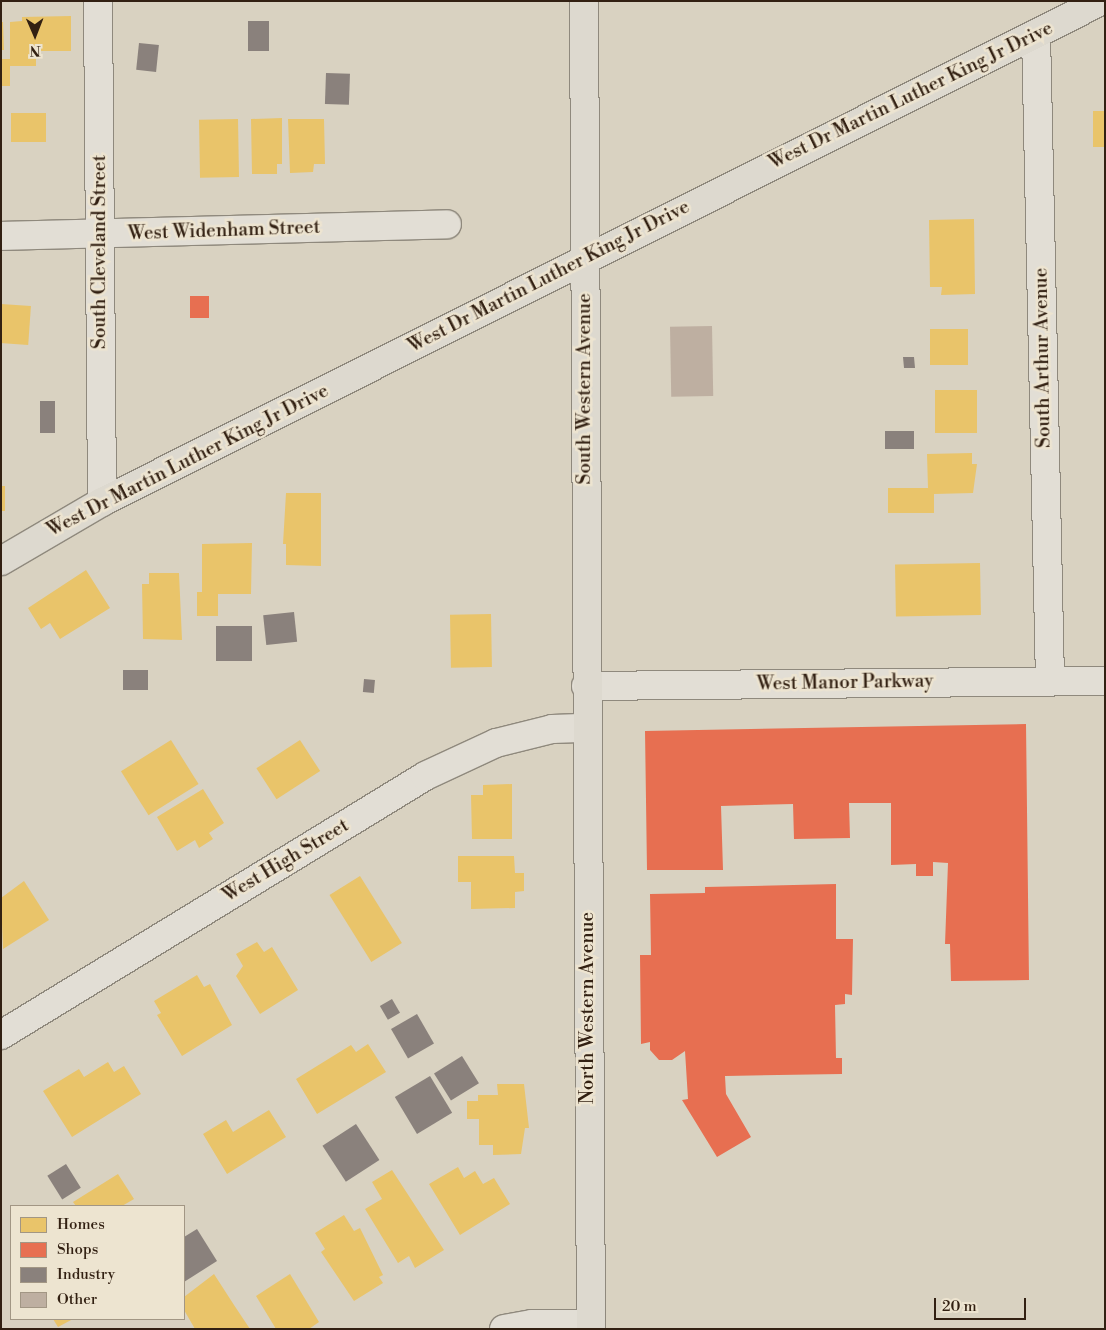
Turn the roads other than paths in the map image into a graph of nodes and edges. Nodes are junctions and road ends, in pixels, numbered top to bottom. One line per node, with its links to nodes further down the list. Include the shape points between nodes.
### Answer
1 (98, 1): 6 (street, South Cleveland Street)
2 (584, 1): 8 (main road, South Western Avenue)
3 (1101, 1): 4 (main road, West Dr Martin Luther King Jr Drive)
4 (1036, 34): 8 (main road, West Dr Martin Luther King Jr Drive); 11 (street, South Arthur Avenue)
5 (447, 224): 6 (street, West Widenham Street)
6 (99, 235): 7 (street, West Widenham Street); 9 (street, South Cleveland Street)
7 (1, 236)
8 (585, 260): 9 (main road, West Dr Martin Luther King Jr Drive); 13 (main road, South Western Avenue)
9 (102, 502): 10 (main road, West Dr Martin Luther King Jr Drive)
10 (1, 561)
11 (1050, 681): 12 (street, West Manor Parkway); 13 (street, West Manor Parkway)
12 (1105, 681)
13 (586, 686): 14 (main road, North Western Avenue)
14 (586, 728): 15 (street, West High Street, via 552,729 496,743 425,776); 16 (main road, North Western Avenue)
15 (1, 1035)
16 (591, 1327): 17 (street, via 532,1324)
17 (504, 1329)

